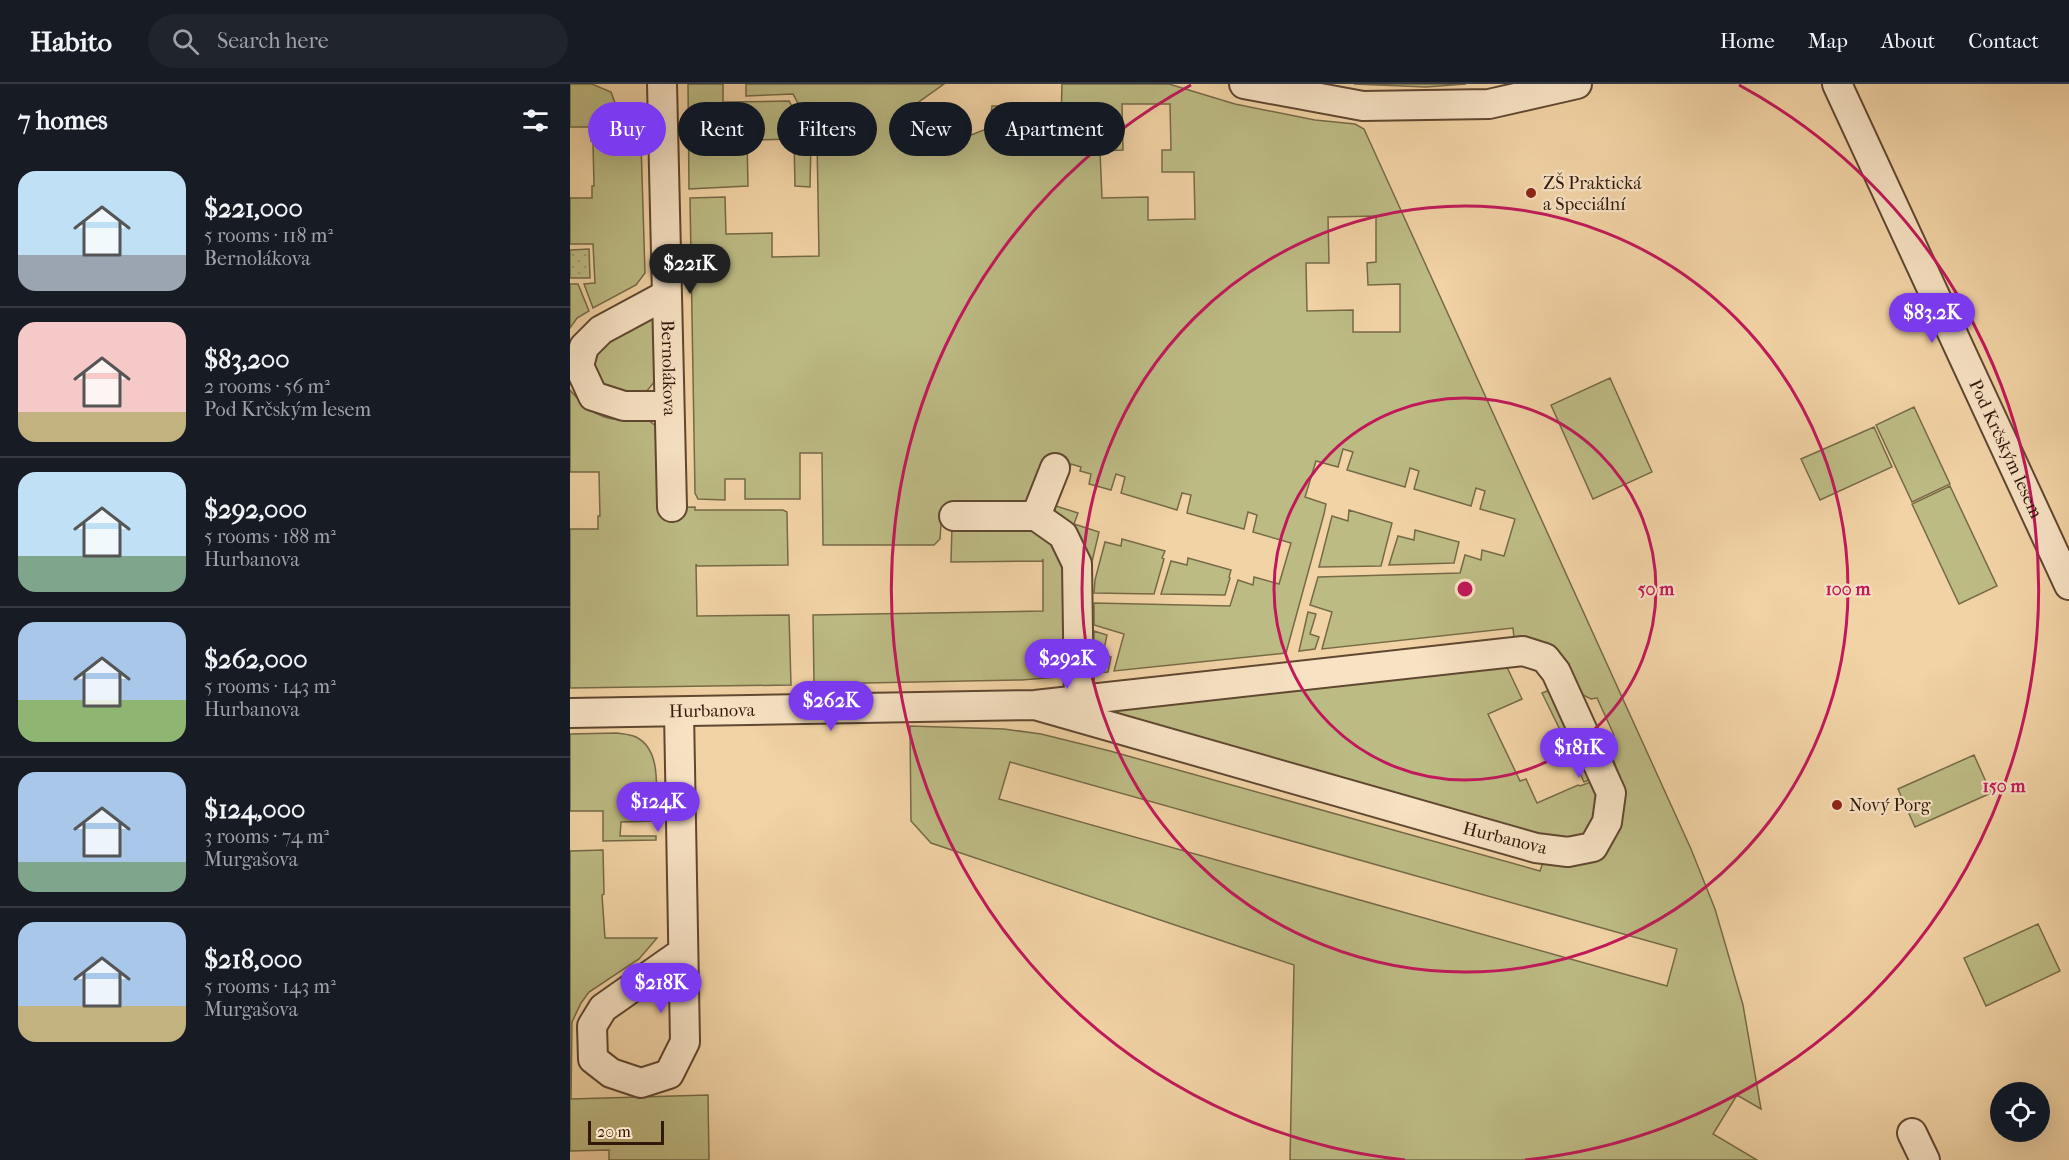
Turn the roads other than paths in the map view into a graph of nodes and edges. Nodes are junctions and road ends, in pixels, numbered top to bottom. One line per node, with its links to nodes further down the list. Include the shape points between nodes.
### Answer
1 (662, 84): 5 (street, Bernolákova)
2 (1244, 84): 3 (street, via 1363,106 1489,104)
3 (1577, 84)
4 (1837, 84): 11 (street, Pod Krčským lesem)
5 (666, 296): 6 (street, Bernolákova); 6 (street, via 601,330 584,347 579,366 593,396 624,406)
6 (669, 406): 8 (street, Bernolákova)
7 (1057, 475): 10 (street)
8 (672, 507)
9 (954, 516): 10 (street)
10 (1036, 516): 12 (street, via 1063,535 1077,564)
11 (2069, 585)
12 (1079, 700): 13 (street, Hurbanova); 13 (street, Hurbanova, via 1523,651 1545,658 1556,672 1611,793 1607,822 1593,847 1568,852 1536,848)
13 (1035, 705): 14 (street, Hurbanova)
14 (679, 712): 15 (street, Hurbanova); 16 (street)
15 (570, 713)
16 (683, 952): 16 (street, via 685,1042 669,1074 641,1083 611,1073 593,1059 592,1026 603,1008)
17 (1912, 1133): 18 (street)
18 (1925, 1160)

